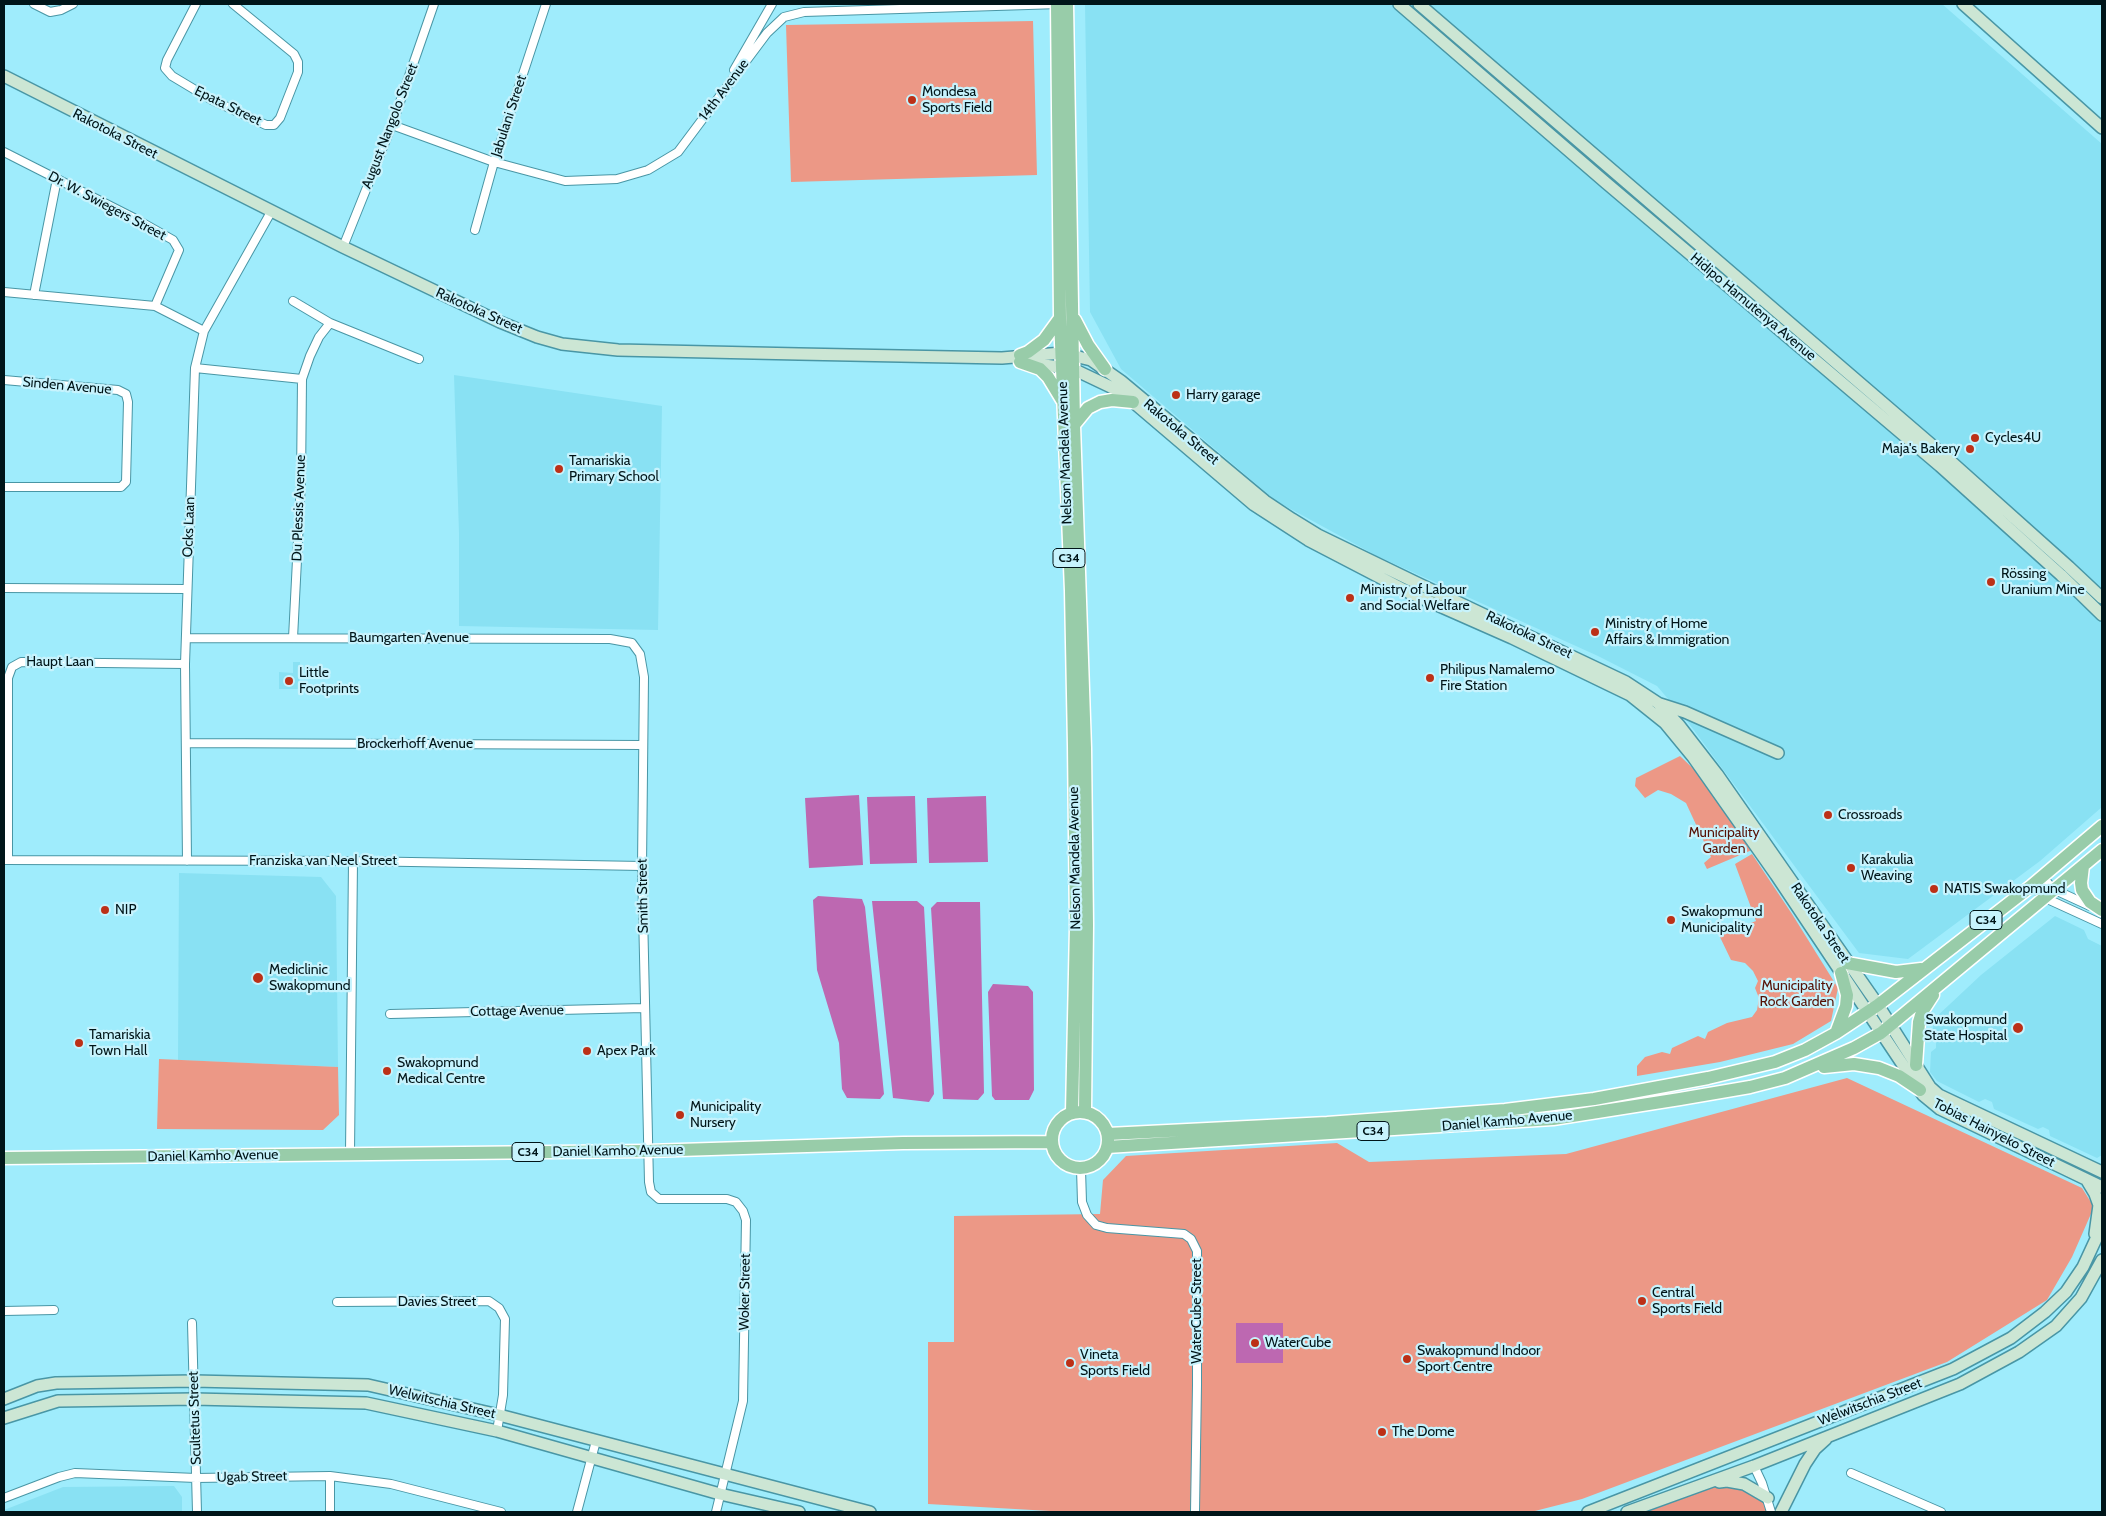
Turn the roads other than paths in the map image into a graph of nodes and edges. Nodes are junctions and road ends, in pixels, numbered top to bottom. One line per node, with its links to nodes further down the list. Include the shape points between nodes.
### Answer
1 (34, 4): 2 (street, via 50,12)
2 (73, 4)
3 (196, 4): 4 (street, Epata Street, via 165,68 172,76 212,100 266,125 274,125 280,118 298,72 298,62 294,54)
4 (233, 4)
5 (433, 4): 15 (street, August Nangolo Street)
6 (546, 4): 18 (street, Jabulani Street)
7 (772, 4): 14 (street)
8 (1057, 4): 9 (street, 14th Avenue); 14 (street, 14th Avenue, via 804,12 784,17 767,33); 28 (main road, Nelson Mandela Avenue / C34)
9 (1067, 4): 27 (main road, Nelson Mandela Avenue / C34)
10 (1400, 4): 46 (street, Hidipo Hamutenya Avenue, via 1940,466)
11 (1419, 4): 45 (street, Hidipo Hamutenya Avenue, via 1947,458)
12 (1962, 4): 16 (street)
13 (4, 76): 20 (street, Rakotoka Street)
14 (718, 98): 18 (street, 14th Avenue, via 678,152 648,170 617,178 565,181)
15 (392, 125): 18 (street, 14th Avenue); 22 (street, August Nangolo Street)
16 (2102, 128)
17 (4, 152): 19 (street, Dr. W. Swiegers Street)
18 (494, 162): 21 (street, Jabulani Street)
19 (57, 179): 24 (street); 26 (street, Dr. W. Swiegers Street, via 134,218 177,245 179,250)
20 (270, 212): 22 (street, Rakotoka Street); 30 (street, Ocks Laan)
21 (475, 230)
22 (343, 247): 32 (street, Rakotoka Street, via 500,322 562,344 618,350)
23 (4, 292): 24 (street)
24 (34, 295): 26 (street)
25 (293, 301): 29 (street)
26 (155, 306): 30 (street)
27 (1071, 308): 31 (main road, Nelson Mandela Avenue / C34); 36 (main road, via 1080,332)
28 (1060, 318): 31 (main road, Nelson Mandela Avenue / C34); 32 (main road, via 1044,340)
29 (330, 323): 33 (street); 37 (street, Du Plessis Avenue, via 319,336)
30 (204, 331): 34 (street, Ocks Laan)
31 (1068, 354): 32 (street, Rakotoka Street); 35 (main road, Nelson Mandela Avenue / C34); 36 (street, Rakotoka Street, via 1091,360)
32 (1020, 358): 35 (street, Rakotoka Street); 39 (main road, via 1048,376)
33 (419, 359)
34 (194, 368): 37 (street); 44 (street, Ocks Laan)
35 (1067, 368): 39 (main road, Nelson Mandela Avenue / C34); 40 (street, Rakotoka Street, via 1115,388); 41 (main road, Nelson Mandela Avenue / C34)
36 (1105, 369): 51 (street, Rakotoka Street, via 1265,502 1318,535 1626,682)
37 (302, 379): 48 (street, Du Plessis Avenue)
38 (4, 380): 42 (street, Sinden Avenue, via 118,390 126,394 128,402 126,482 121,487)
39 (1063, 402): 77 (main road, Nelson Mandela Avenue / C34, via 1071,591)
40 (1134, 402): 41 (main road, via 1100,402 1088,408); 66 (street, Rakotoka Street, via 1254,505 1281,524 1410,593 1630,695 1684,745)
41 (1074, 425): 77 (main road, Nelson Mandela Avenue / C34, via 1085,748 1087,925)
42 (4, 487)
43 (4, 588): 44 (street)
44 (186, 589): 47 (street, Ocks Laan)
45 (2102, 598)
46 (2102, 616)
47 (186, 638): 48 (street, Baumgarten Avenue); 50 (street, Ocks Laan)
48 (292, 638): 49 (street, Baumgarten Avenue, via 610,639)
49 (632, 643): 53 (street, Smith Street, via 640,654 644,677)
50 (185, 664): 52 (street, Ocks Laan); 57 (street, Haupt Laan, via 21,662 12,667 8,678)
51 (1658, 703): 54 (street); 66 (street, Rakotoka Street, via 1704,756)
52 (187, 743): 53 (street, Brockerhoff Avenue); 58 (street, Ocks Laan)
53 (643, 745): 60 (street, Smith Street)
54 (1778, 753)
55 (2102, 826): 62 (main road, C34)
56 (2102, 850): 61 (main road, C34)
57 (6, 860): 58 (street, Franziska van Neel Street)
58 (187, 861): 59 (street, Franziska van Neel Street)
59 (353, 861): 60 (street, Franziska van Neel Street); 81 (street)
60 (642, 866): 69 (street, Smith Street)
61 (2083, 866): 63 (main road, C34); 64 (main road, via 2081,883 2085,896)
62 (2037, 880): 63 (street); 63 (street); 67 (main road, C34)
63 (2048, 893): 64 (street); 65 (street); 68 (main road, C34)
64 (2102, 911)
65 (2102, 924)
66 (1844, 968): 67 (main road, via 1896,972); 70 (street, Rakotoka Street); 73 (main road, via 1846,1006)
67 (1923, 968): 70 (main road, C34)
68 (1944, 979): 72 (main road, C34); 74 (main road, via 1922,1012)
69 (644, 1008): 71 (street, Cottage Avenue); 80 (street, Smith Street)
70 (1872, 1009): 72 (street, Tobias Hainyeko Street); 73 (main road, Daniel Kamho Avenue / C34)
71 (390, 1014)
72 (1886, 1029): 74 (street, Tobias Hainyeko Street); 75 (main road, Daniel Kamho Avenue / C34); 76 (street, Tobias Hainyeko Street)
73 (1836, 1033): 78 (main road, Daniel Kamho Avenue / C34, via 1775,1062 1594,1100)
74 (1916, 1064): 84 (street, Tobias Hainyeko Street, via 1939,1095)
75 (1804, 1072): 76 (main road, via 1842,1064 1867,1066 1899,1076); 78 (main road, Daniel Kamho Avenue / C34, via 1750,1087 1553,1119)
76 (1920, 1090): 85 (street, Tobias Hainyeko Street, via 1940,1109)
77 (1079, 1112): 78 (main road, via 1100,1119); 79 (main road, via 1066,1114 1056,1123)
78 (1108, 1141): 83 (main road, via 1099,1161)
79 (1052, 1142): 80 (main road, Daniel Kamho Avenue / C34); 83 (main road, via 1053,1150 1062,1162)
80 (647, 1151): 81 (main road, Daniel Kamho Avenue / C34); 107 (street, Woker Street, via 651,1192 659,1199 727,1199 736,1202 746,1220 743,1401)
81 (350, 1153): 82 (main road, Daniel Kamho Avenue / C34)
82 (4, 1158)
83 (1081, 1169): 121 (street, WaterCube Street, via 1082,1202 1096,1225 1184,1234 1191,1239 1197,1251)
84 (2102, 1172)
85 (2085, 1178): 86 (street, Tobias Hainyeko Street); 88 (street, via 2099,1205)
86 (2102, 1186)
87 (2102, 1226): 88 (street, Welwitschia Street)
88 (2095, 1240): 102 (street, Welwitschia Street, via 2083,1267 2066,1292 2011,1338 1953,1369)
89 (2102, 1260): 100 (street, Welwitschia Street, via 2081,1298 2056,1326 2019,1352 1960,1384)
90 (337, 1302): 97 (street, Davies Street, via 489,1301 499,1308 505,1319 504,1395)
91 (54, 1310): 92 (street)
92 (4, 1311)
93 (192, 1323): 94 (street, Scultetus Street)
94 (194, 1381): 95 (street, Welwitschia Street, via 56,1383); 96 (street, Scultetus Street); 97 (street, Welwitschia Street, via 368,1385)
95 (4, 1398)
96 (194, 1399): 98 (street, Welwitschia Street, via 58,1401); 99 (street, Welwitschia Street, via 366,1403); 109 (street, Scultetus Street)
97 (499, 1415): 99 (street, Davies Street); 101 (street, Welwitschia Street)
98 (4, 1418)
99 (497, 1431): 103 (street, Welwitschia Street)
100 (1831, 1434): 105 (street, Welwitschia Street); 125 (street, via 1805,1464)
101 (596, 1441): 103 (street); 107 (street, Welwitschia Street)
102 (1771, 1441): 104 (street, Welwitschia Street); 105 (street, via 1760,1452)
103 (592, 1457): 111 (street, Welwitschia Street); 117 (street)
104 (1728, 1459): 105 (street); 122 (street, Welwitschia Street)
105 (1754, 1466): 110 (street, Welwitschia Street); 113 (street)
106 (1851, 1473): 126 (street)
107 (725, 1475): 111 (street, Woker Street); 120 (street, Welwitschia Street)
108 (330, 1476): 109 (street, Ugab Street); 115 (street); 116 (street, Ugab Street, via 391,1484)
109 (196, 1478): 112 (street, Ugab Street, via 75,1473); 114 (street, Scultetus Street)
110 (1706, 1483): 113 (street, via 1727,1481 1744,1484); 123 (street, Welwitschia Street)
111 (720, 1494): 118 (street, Woker Street); 119 (street, Welwitschia Street)
112 (4, 1498)
113 (1768, 1498): 124 (street)
114 (197, 1512)
115 (330, 1512)
116 (501, 1512)
117 (577, 1512)
118 (716, 1512)
119 (799, 1512)
120 (870, 1512)
121 (1195, 1512)
122 (1588, 1512)
123 (1627, 1512)
124 (1771, 1512)
125 (1781, 1512)
126 (1941, 1512)

